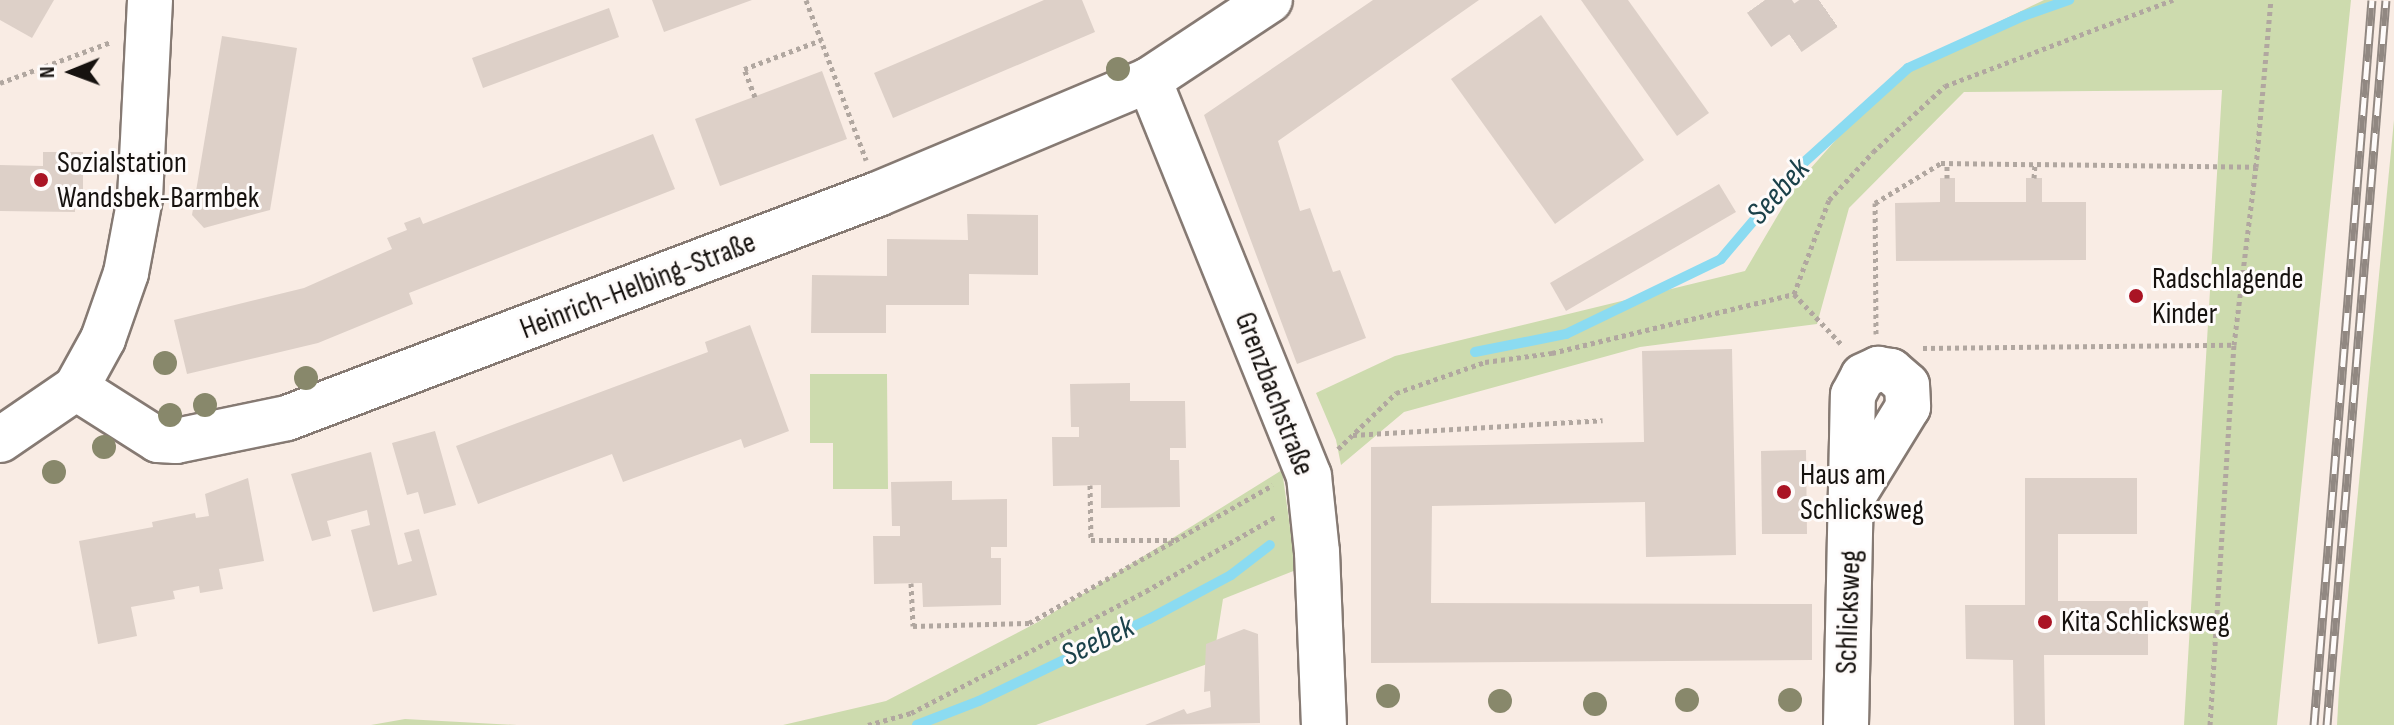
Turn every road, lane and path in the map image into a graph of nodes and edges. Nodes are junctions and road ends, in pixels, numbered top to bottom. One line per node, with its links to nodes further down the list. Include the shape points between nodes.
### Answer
1 (806, 0): 6 (path)
2 (1270, 0): 7 (street, Heinrich-Helbing-Straße)
3 (2173, 0): 16 (path, via 1945,86 1829,200)
4 (2271, 0): 12 (path)
5 (150, 14): 8 (path); 21 (street, via 140,198 126,273 103,339)
6 (821, 40): 9 (path, via 744,69); 15 (path)
7 (1149, 80): 15 (street, Heinrich-Helbing-Straße); 24 (street, Grenzbachstraße)
8 (0, 83)
9 (755, 97)
10 (1947, 163): 11 (path); 13 (path); 19 (path, via 1875,203)
11 (2035, 164): 12 (path); 14 (path)
12 (2256, 167): 17 (path)
13 (1947, 178)
14 (2034, 178)
15 (878, 194): 21 (street, Heinrich-Helbing-Straße, via 287,418 176,441 158,440)
16 (1794, 294): 18 (path); 22 (path, via 1552,353 1485,362 1396,393 1352,435)
17 (2234, 345): 20 (path); 33 (path)
18 (1844, 348)
19 (1876, 348)
20 (1907, 348)
21 (76, 388): 23 (street)
22 (1603, 420)
23 (0, 440)
24 (1305, 466): 27 (path); 31 (street, Grenzbachstraße, via 1317,552)
25 (1090, 485): 27 (path, via 1091,540)
26 (1852, 498): 32 (street, Schlicksweg)
27 (1175, 540): 29 (path, via 1029,623 913,626)
28 (1230, 543): 30 (path, via 911,713)
29 (911, 583)
30 (868, 725)
31 (1324, 725)
32 (1846, 725)
33 (2210, 725)

